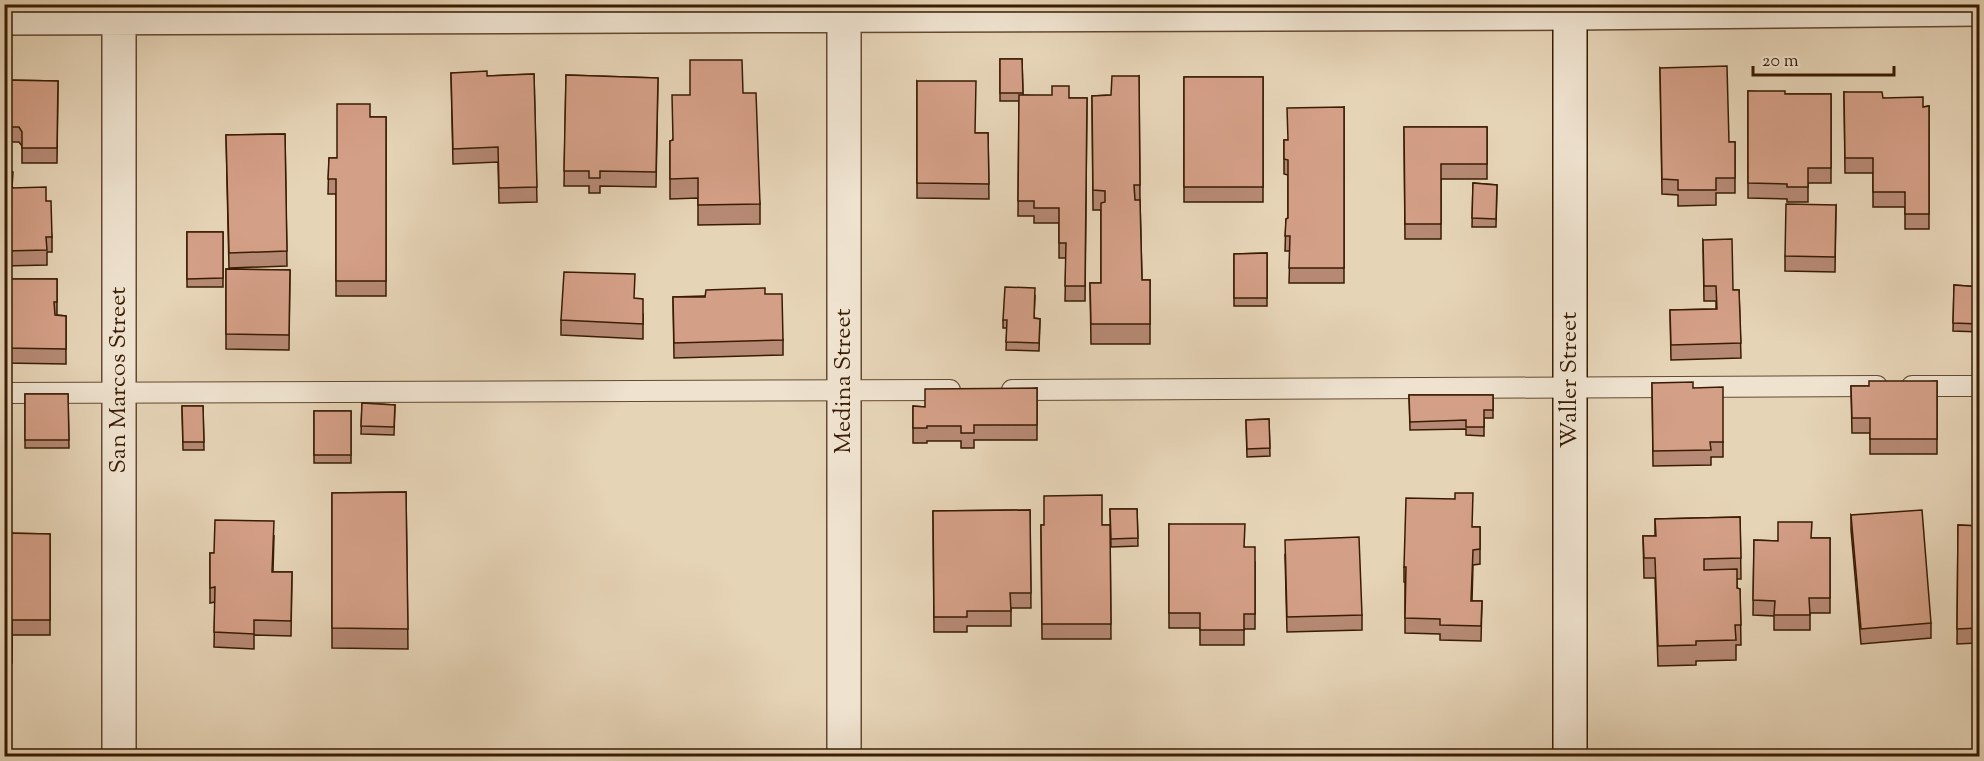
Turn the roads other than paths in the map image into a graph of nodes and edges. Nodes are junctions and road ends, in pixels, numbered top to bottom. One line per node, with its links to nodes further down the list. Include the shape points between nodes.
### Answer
1 (1570, 9): 2 (street); 3 (street); 7 (street, Waller Street)
2 (1980, 9)
3 (844, 10): 4 (street); 8 (street, Medina Street)
4 (119, 11): 5 (street); 12 (street, San Marcos Street)
5 (4, 18)
6 (1980, 386): 7 (lane)
7 (1570, 387): 10 (lane); 15 (street, Waller Street)
8 (844, 390): 9 (lane); 12 (lane); 14 (street, Medina Street)
9 (963, 390)
10 (999, 390)
11 (4, 393): 12 (lane)
12 (119, 393): 13 (street, San Marcos Street)
13 (119, 756)
14 (844, 756)
15 (1570, 756)

